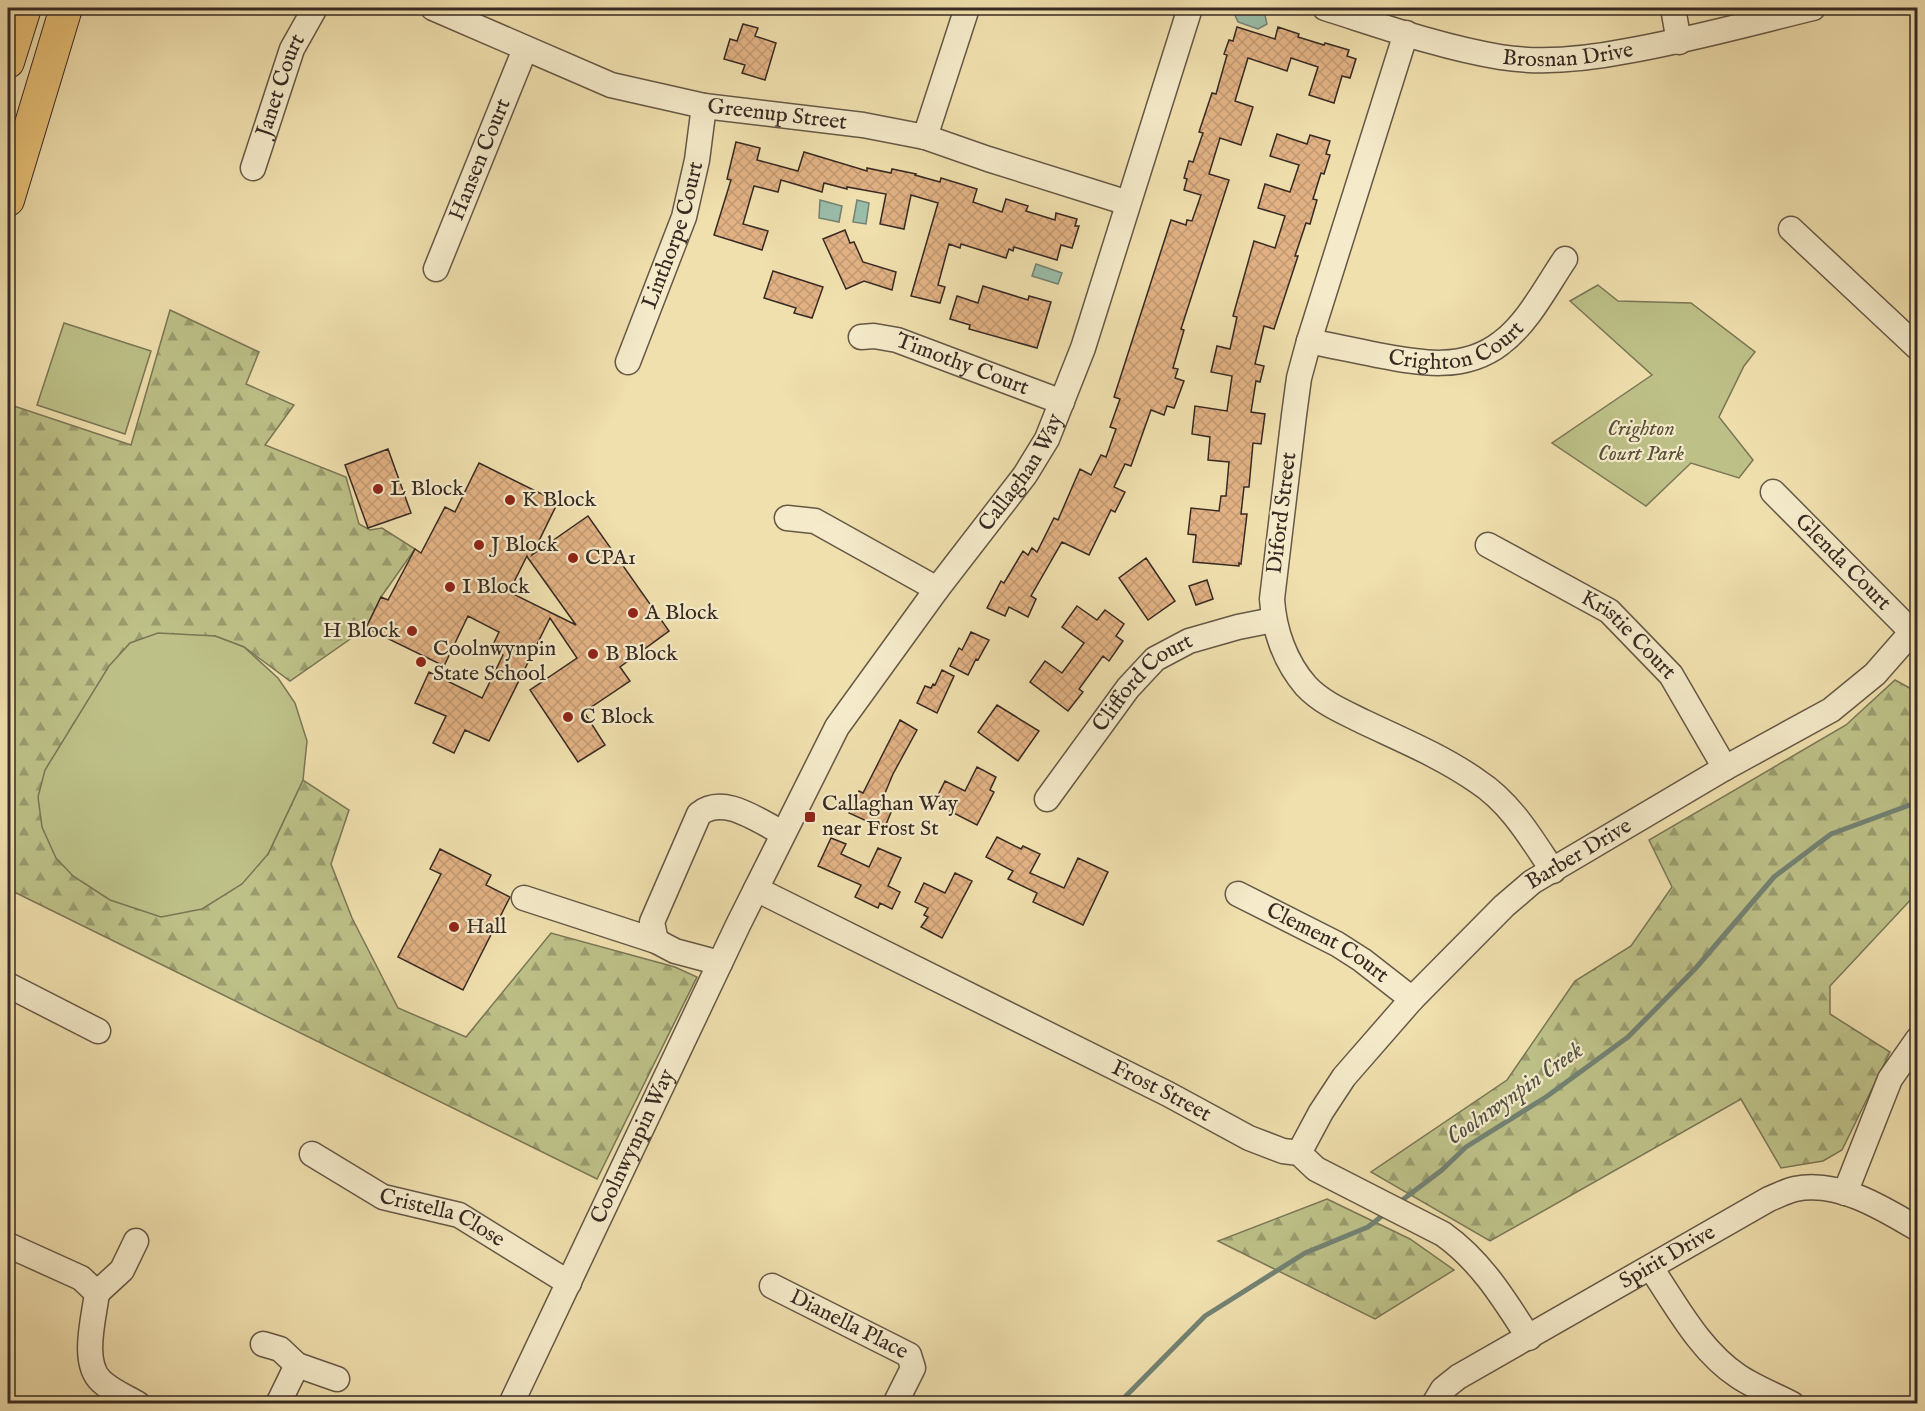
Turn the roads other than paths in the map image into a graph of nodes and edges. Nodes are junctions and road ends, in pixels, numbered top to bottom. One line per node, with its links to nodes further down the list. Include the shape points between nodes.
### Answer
1 (25, 8): 13 (main road)
2 (66, 8): 17 (main road)
3 (315, 8): 16 (street, Janet Court, via 292,49)
4 (433, 8): 12 (street, Greenup Street)
5 (967, 8): 15 (street)
6 (1190, 8): 18 (street, Callaghan Way)
7 (1325, 8): 10 (street, Brosnan Drive)
8 (1673, 8): 11 (street)
9 (1814, 8): 11 (street, Brosnan Drive)
10 (1406, 33): 11 (street, Brosnan Drive, via 1502,57 1545,60 1586,58); 23 (street, Diford Street)
11 (1679, 42)
12 (525, 49): 14 (street, Greenup Street, via 611,85); 21 (street, Hansen Court)
13 (8, 62)
14 (704, 106): 15 (street, Greenup Street, via 863,125); 25 (street, Linthorpe Court, via 684,217)
15 (926, 137): 18 (street, Greenup Street)
16 (253, 168)
17 (8, 200)
18 (1128, 203): 26 (street, Callaghan Way)
19 (1791, 229): 24 (street)
20 (1565, 259): 23 (street, Crighton Court, via 1521,324 1484,354 1424,364)
21 (436, 269)
22 (861, 337): 26 (street, Timothy Court, via 897,340)
23 (1309, 341): 31 (street, Diford Street, via 1294,415 1272,599)
24 (1917, 348)
25 (628, 362)
26 (1062, 402): 30 (street, Callaghan Way, via 1047,439 1025,475)
27 (1773, 492): 32 (street, Glenda Court)
28 (787, 518): 30 (street, via 815,522)
29 (1488, 545): 33 (street, Kristie Court, via 1609,611 1671,675)
30 (937, 589): 35 (street, Callaghan Way, via 837,727)
31 (1274, 620): 34 (street, Clifford Court, via 1190,641 1155,659 1128,687); 36 (street, Diford Street, via 1286,656 1307,687 1333,707 1478,781 1515,814)
32 (1915, 628): 33 (street, Barber Drive, via 1875,674 1831,710)
33 (1725, 768): 36 (street, Barber Drive)
34 (1047, 799)
35 (783, 833): 37 (street, Callaghan Way); 40 (street, via 729,807 707,807 699,814 652,922)
36 (1553, 871): 43 (street, Barber Drive, via 1532,882 1504,906)
37 (756, 889): 41 (street, Coolnwynpin Way); 46 (street, Frost Street, via 1249,1138)
38 (1238, 894): 43 (street, Clement Court, via 1337,944)
39 (524, 898): 40 (street)
40 (656, 941): 41 (street, via 675,951)
41 (720, 963): 53 (street, Coolnwynpin Way)
42 (8, 985): 44 (street)
43 (1412, 999): 46 (street, Barber Drive, via 1344,1077)
44 (98, 1031)
45 (1917, 1039): 48 (street, via 1890,1079)
46 (1299, 1153): 56 (street, Frost Street, via 1316,1170 1456,1243 1490,1277)
47 (312, 1154): 53 (street, Cristella Close, via 383,1197 459,1215)
48 (1845, 1193): 49 (street, Spirit Drive); 52 (street, Spirit Drive, via 1826,1188 1796,1189 1769,1199)
49 (1917, 1229)
50 (136, 1241): 55 (street, via 122,1270)
51 (8, 1245): 55 (street, via 81,1278)
52 (1651, 1268): 56 (street, Spirit Drive); 65 (street, via 1713,1354 1738,1376)
53 (569, 1283): 62 (street, Coolnwynpin Way)
54 (772, 1286): 63 (street, Dianella Place, via 909,1355 913,1368)
55 (98, 1293): 60 (street, via 89,1360 102,1383)
56 (1529, 1338): 64 (street, Spirit Drive, via 1458,1377 1443,1389)
57 (262, 1344): 58 (street, via 280,1349)
58 (297, 1365): 59 (street); 61 (street)
59 (337, 1379)
60 (138, 1404)
61 (278, 1404)
62 (511, 1404)
63 (895, 1404)
64 (1434, 1404)
65 (1792, 1404)

